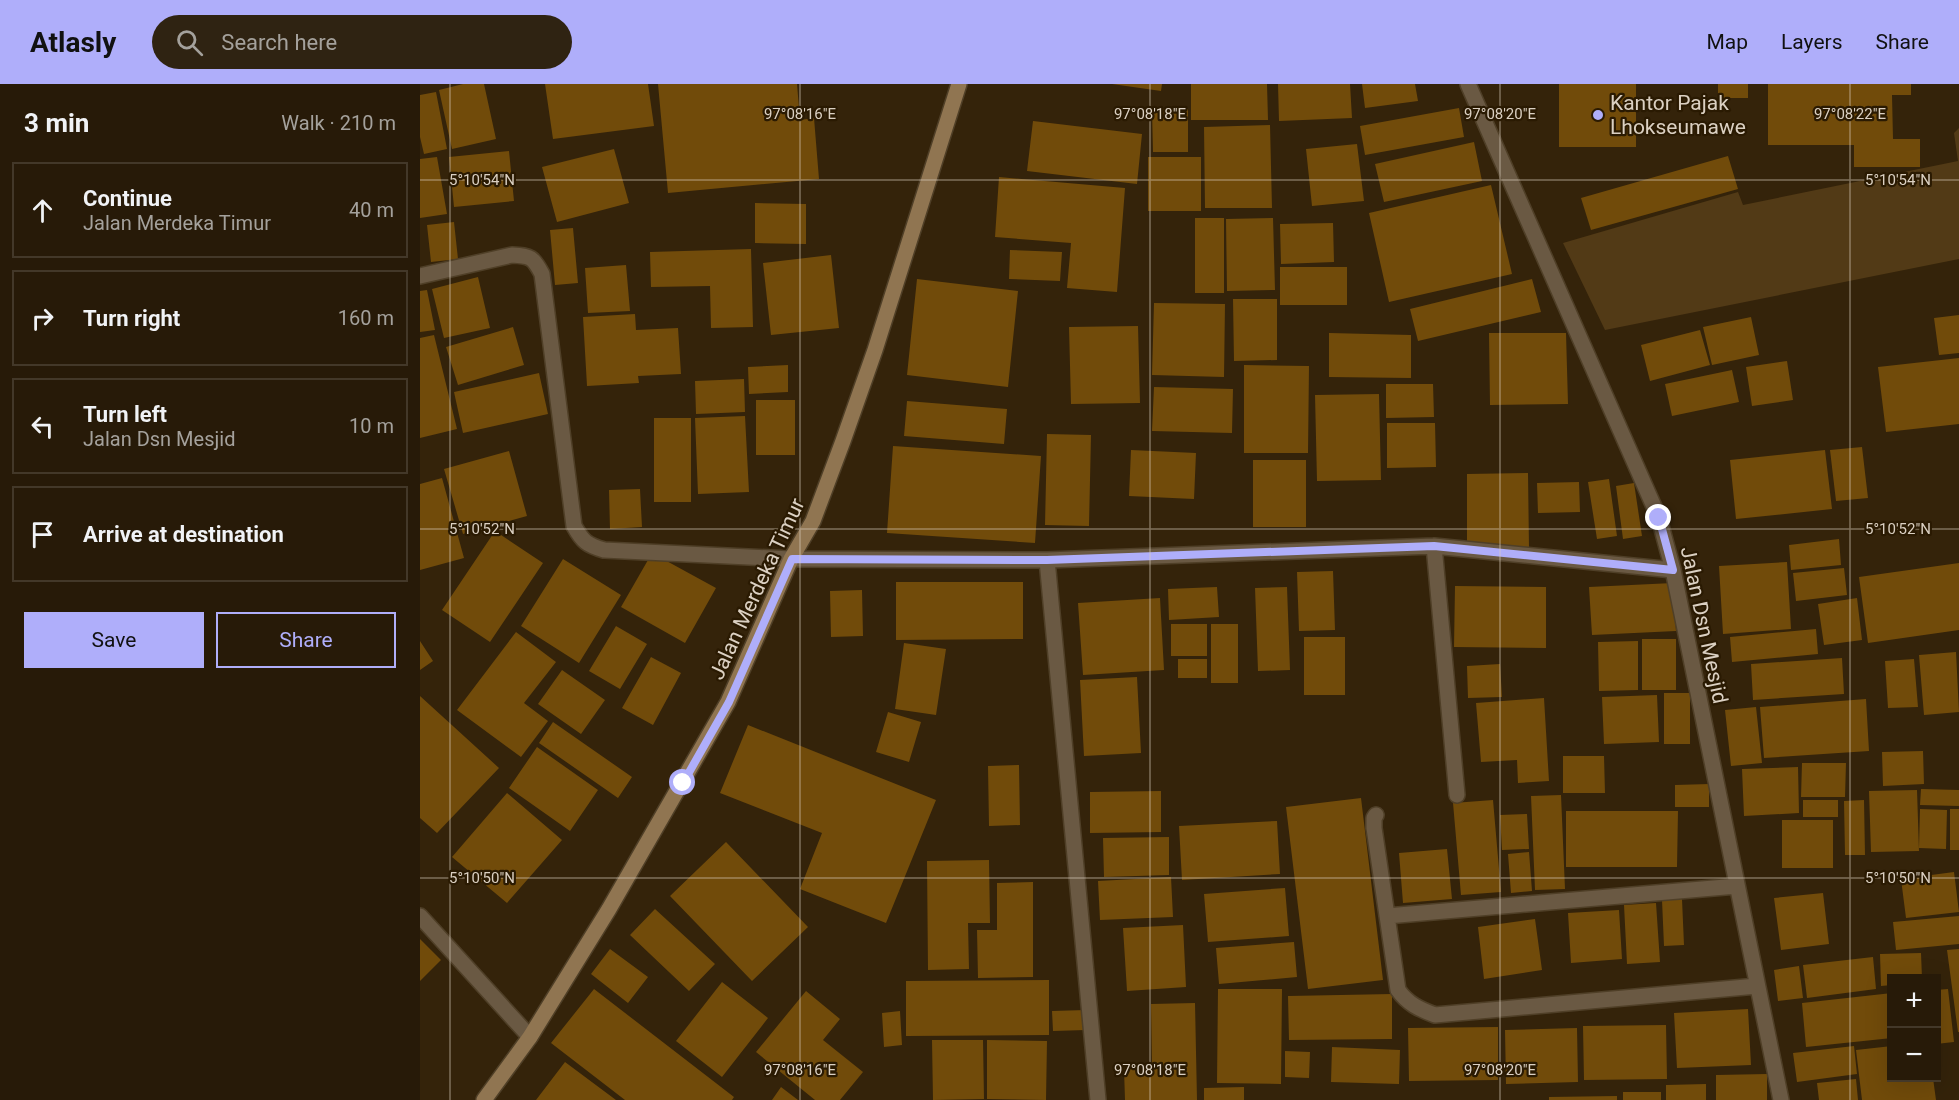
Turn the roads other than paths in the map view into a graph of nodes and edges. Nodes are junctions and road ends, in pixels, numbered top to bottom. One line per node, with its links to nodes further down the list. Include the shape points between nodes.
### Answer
1 (959, 84): 5 (main road, Jalan Merdeka Timur, via 850,421 813,520)
2 (1468, 84): 7 (street, Jalan Dsn Mesjid, via 1659,518)
3 (420, 276): 5 (street, via 512,255 526,255 534,260 542,274 573,526 590,546 604,550)
4 (1434, 546): 6 (street); 7 (street); 8 (street)
5 (792, 559): 6 (street); 14 (main road, Jalan Merdeka Timur, via 729,702)
6 (1047, 560): 16 (street)
7 (1673, 570): 10 (street, Jalan Dsn Mesjid)
8 (1457, 795)
9 (1376, 815): 12 (street, via 1374,828)
10 (1737, 886): 12 (street); 13 (street, Jalan Dsn Mesjid)
11 (420, 916): 14 (street)
12 (1387, 916): 13 (street, via 1398,990 1419,1010 1435,1015)
13 (1757, 986): 17 (street, Jalan Dsn Mesjid)
14 (530, 1037): 15 (main road, Jalan Merdeka Timur)
15 (483, 1100)
16 (1098, 1100)
17 (1781, 1100)

